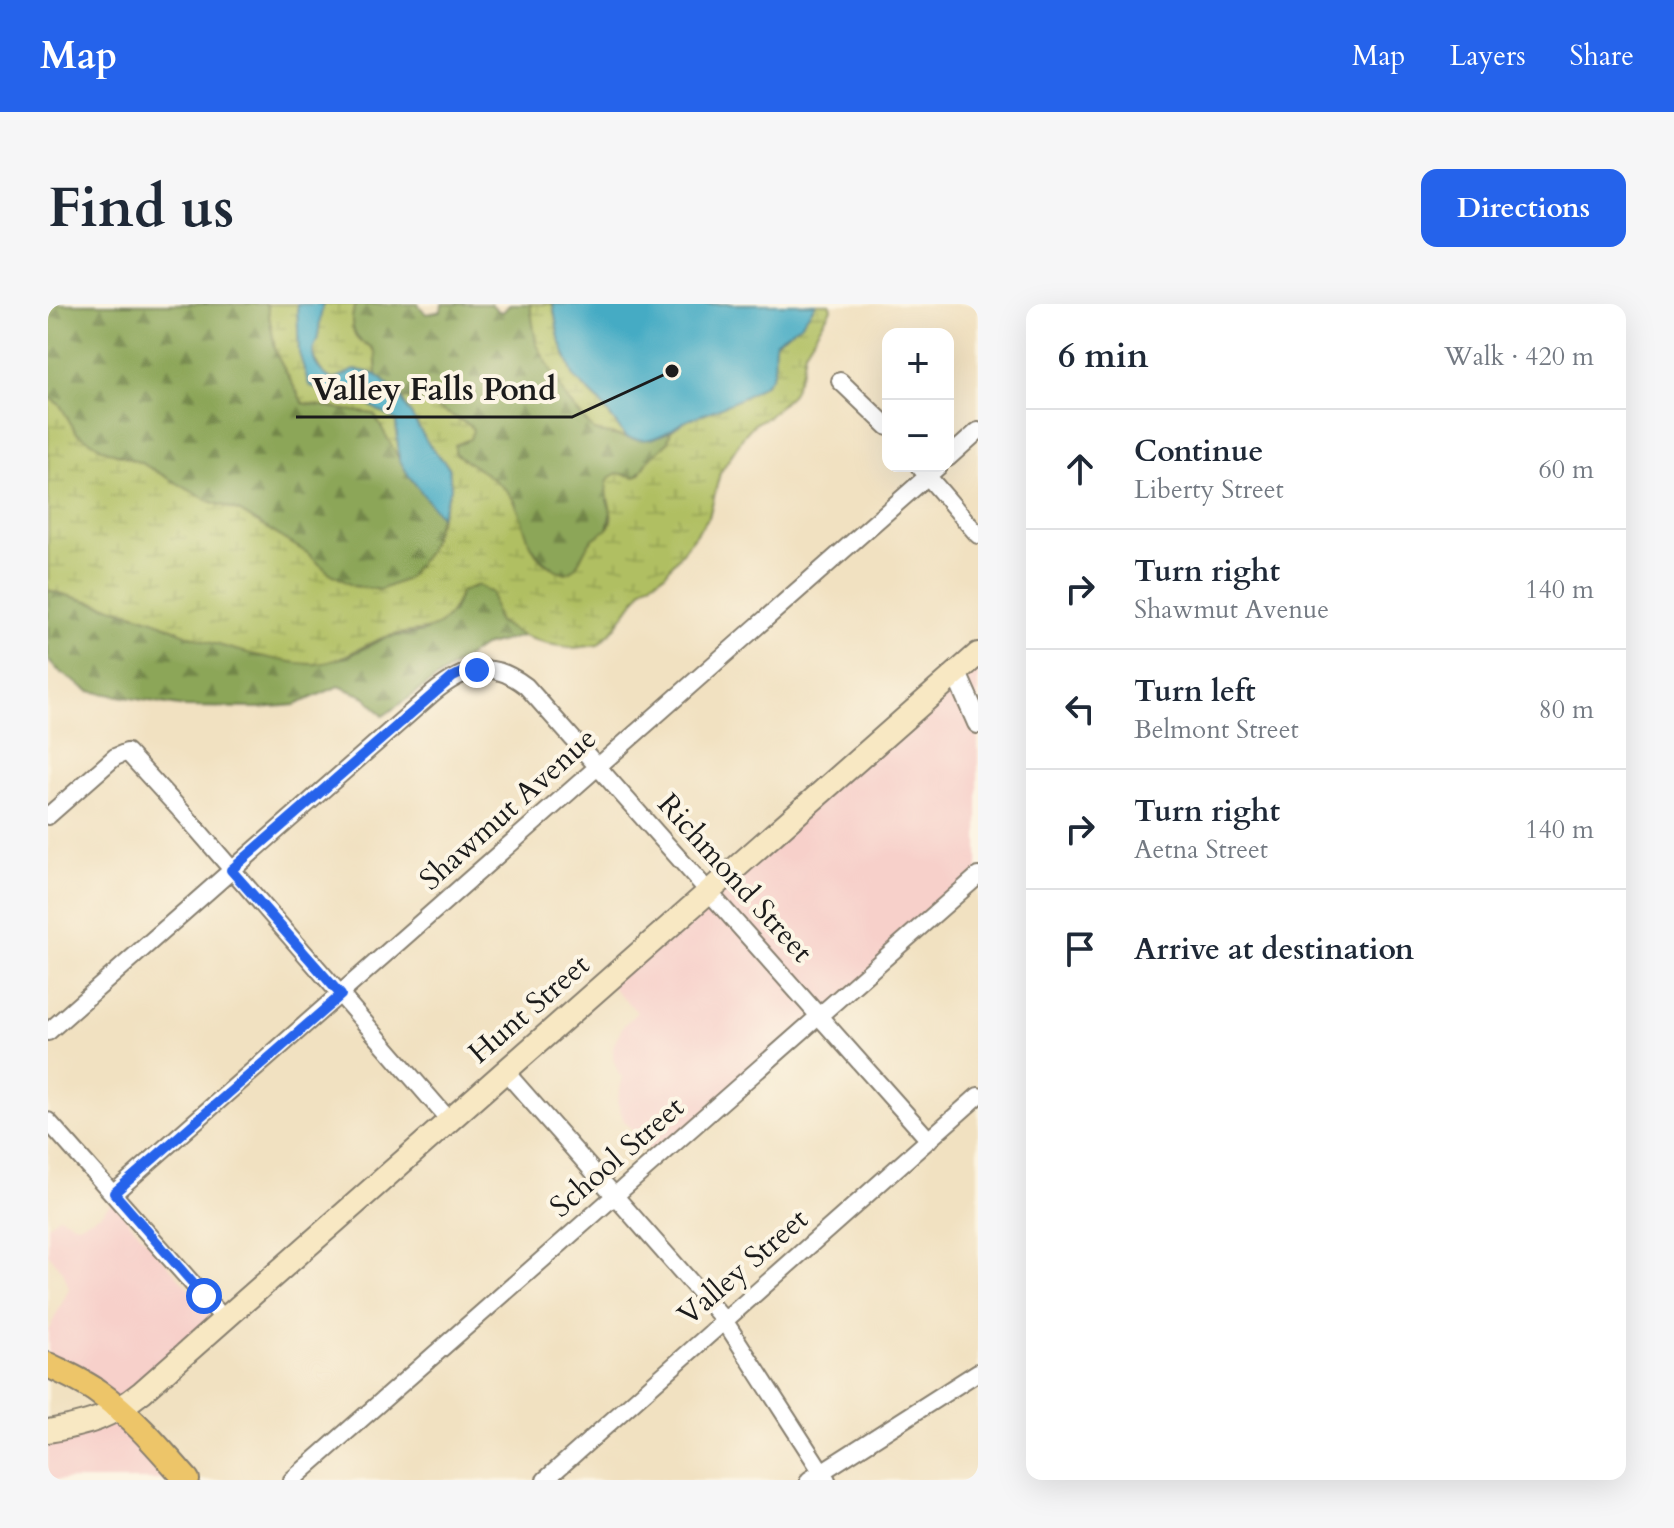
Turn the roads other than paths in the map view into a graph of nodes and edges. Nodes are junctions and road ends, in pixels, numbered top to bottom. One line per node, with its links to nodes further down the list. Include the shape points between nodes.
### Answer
1 (840, 381): 2 (street)
2 (882, 421)
3 (978, 431): 4 (street)
4 (954, 453)
5 (926, 472): 11 (street, Shawmut Avenue)
6 (930, 472): 7 (street)
7 (978, 535)
8 (978, 654): 9 (main road, Hunt Street)
9 (956, 673): 10 (street); 15 (main road, Hunt Street)
10 (978, 723)
11 (599, 767): 13 (street, Richmond Street, via 514,677 465,671); 15 (street, Richmond Street); 16 (street, Shawmut Avenue)
12 (48, 816): 13 (street, via 127,752)
13 (231, 870): 16 (street); 18 (street)
14 (978, 876): 17 (street, School Street)
15 (709, 891): 17 (street, Richmond Street); 19 (main road, Hunt Street)
16 (341, 995): 21 (street); 24 (street, Shawmut Avenue)
17 (820, 1016): 23 (street, Richmond Street); 25 (street, School Street)
18 (48, 1032)
19 (504, 1070): 21 (main road, Hunt Street); 25 (street)
20 (978, 1096): 23 (street, Valley Street)
21 (449, 1120): 26 (main road, Hunt Street)
22 (48, 1121): 24 (street)
23 (929, 1140): 27 (street, Valley Street)
24 (114, 1193): 26 (street)
25 (616, 1195): 27 (street); 34 (street, School Street)
26 (224, 1319): 30 (main road, Hunt Street)
27 (724, 1320): 32 (street); 35 (street, Valley Street)
28 (48, 1365): 30 (main road, via 96,1390)
29 (978, 1372): 32 (street)
30 (120, 1410): 31 (main road, Hunt Street, via 91,1424); 33 (main road)
31 (48, 1431)
32 (819, 1477)
33 (187, 1480)
34 (292, 1480)
35 (545, 1480)

